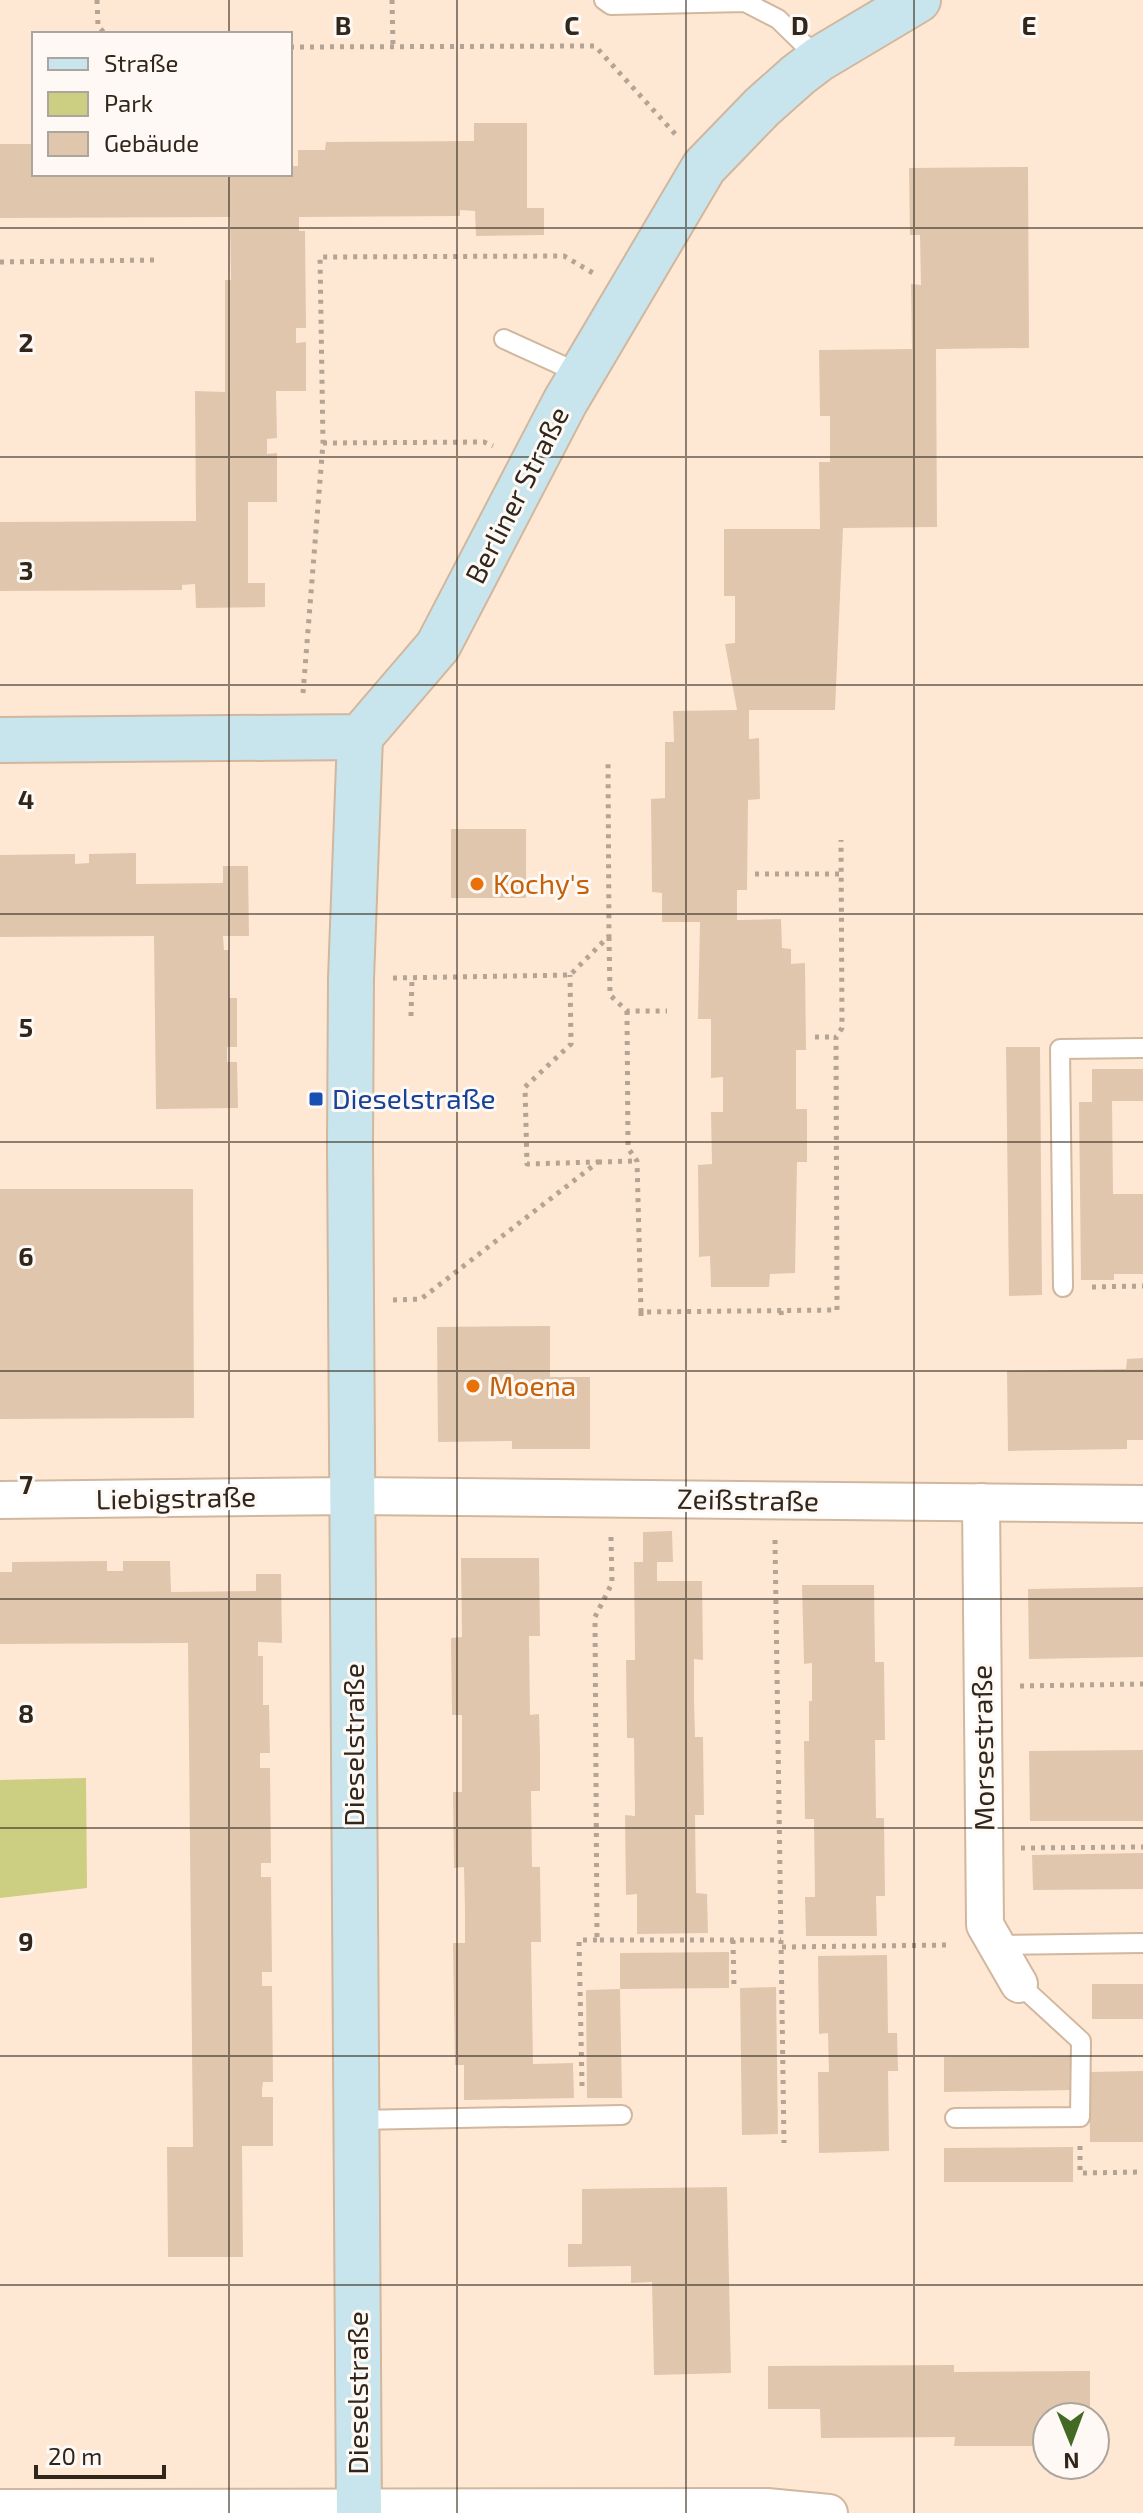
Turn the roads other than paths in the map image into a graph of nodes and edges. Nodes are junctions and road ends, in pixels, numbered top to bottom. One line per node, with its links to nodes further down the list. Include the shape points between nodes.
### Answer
1 (604, 0): 3 (lane, via 611,5 745,2 778,19)
2 (918, 0): 3 (street, Berliner Straße)
3 (819, 59): 5 (street, Berliner Straße, via 762,107 704,167)
4 (504, 339): 5 (lane)
5 (581, 374): 6 (street, Berliner Straße, via 438,646)
6 (360, 737): 7 (street); 10 (street, Dieselstraße, via 351,979)
7 (0, 740)
8 (1143, 1048): 9 (lane, via 1060,1049)
9 (1063, 1287)
10 (352, 1496): 11 (street, Liebigstraße); 12 (street, Zeißstraße); 19 (street, Dieselstraße)
11 (0, 1500)
12 (981, 1502): 13 (street, Zeißstraße); 15 (street, Morsestraße, via 985,1925)
13 (1143, 1504)
14 (1143, 1943): 15 (lane)
15 (997, 1945): 16 (street, Morsestraße)
16 (1019, 1984): 18 (lane, via 1081,2041 1080,2117)
17 (622, 2115): 19 (lane)
18 (955, 2118)
19 (357, 2120): 21 (street, Dieselstraße)
20 (0, 2508): 21 (street)
21 (359, 2510): 22 (street, via 767,2507)
22 (829, 2513)

